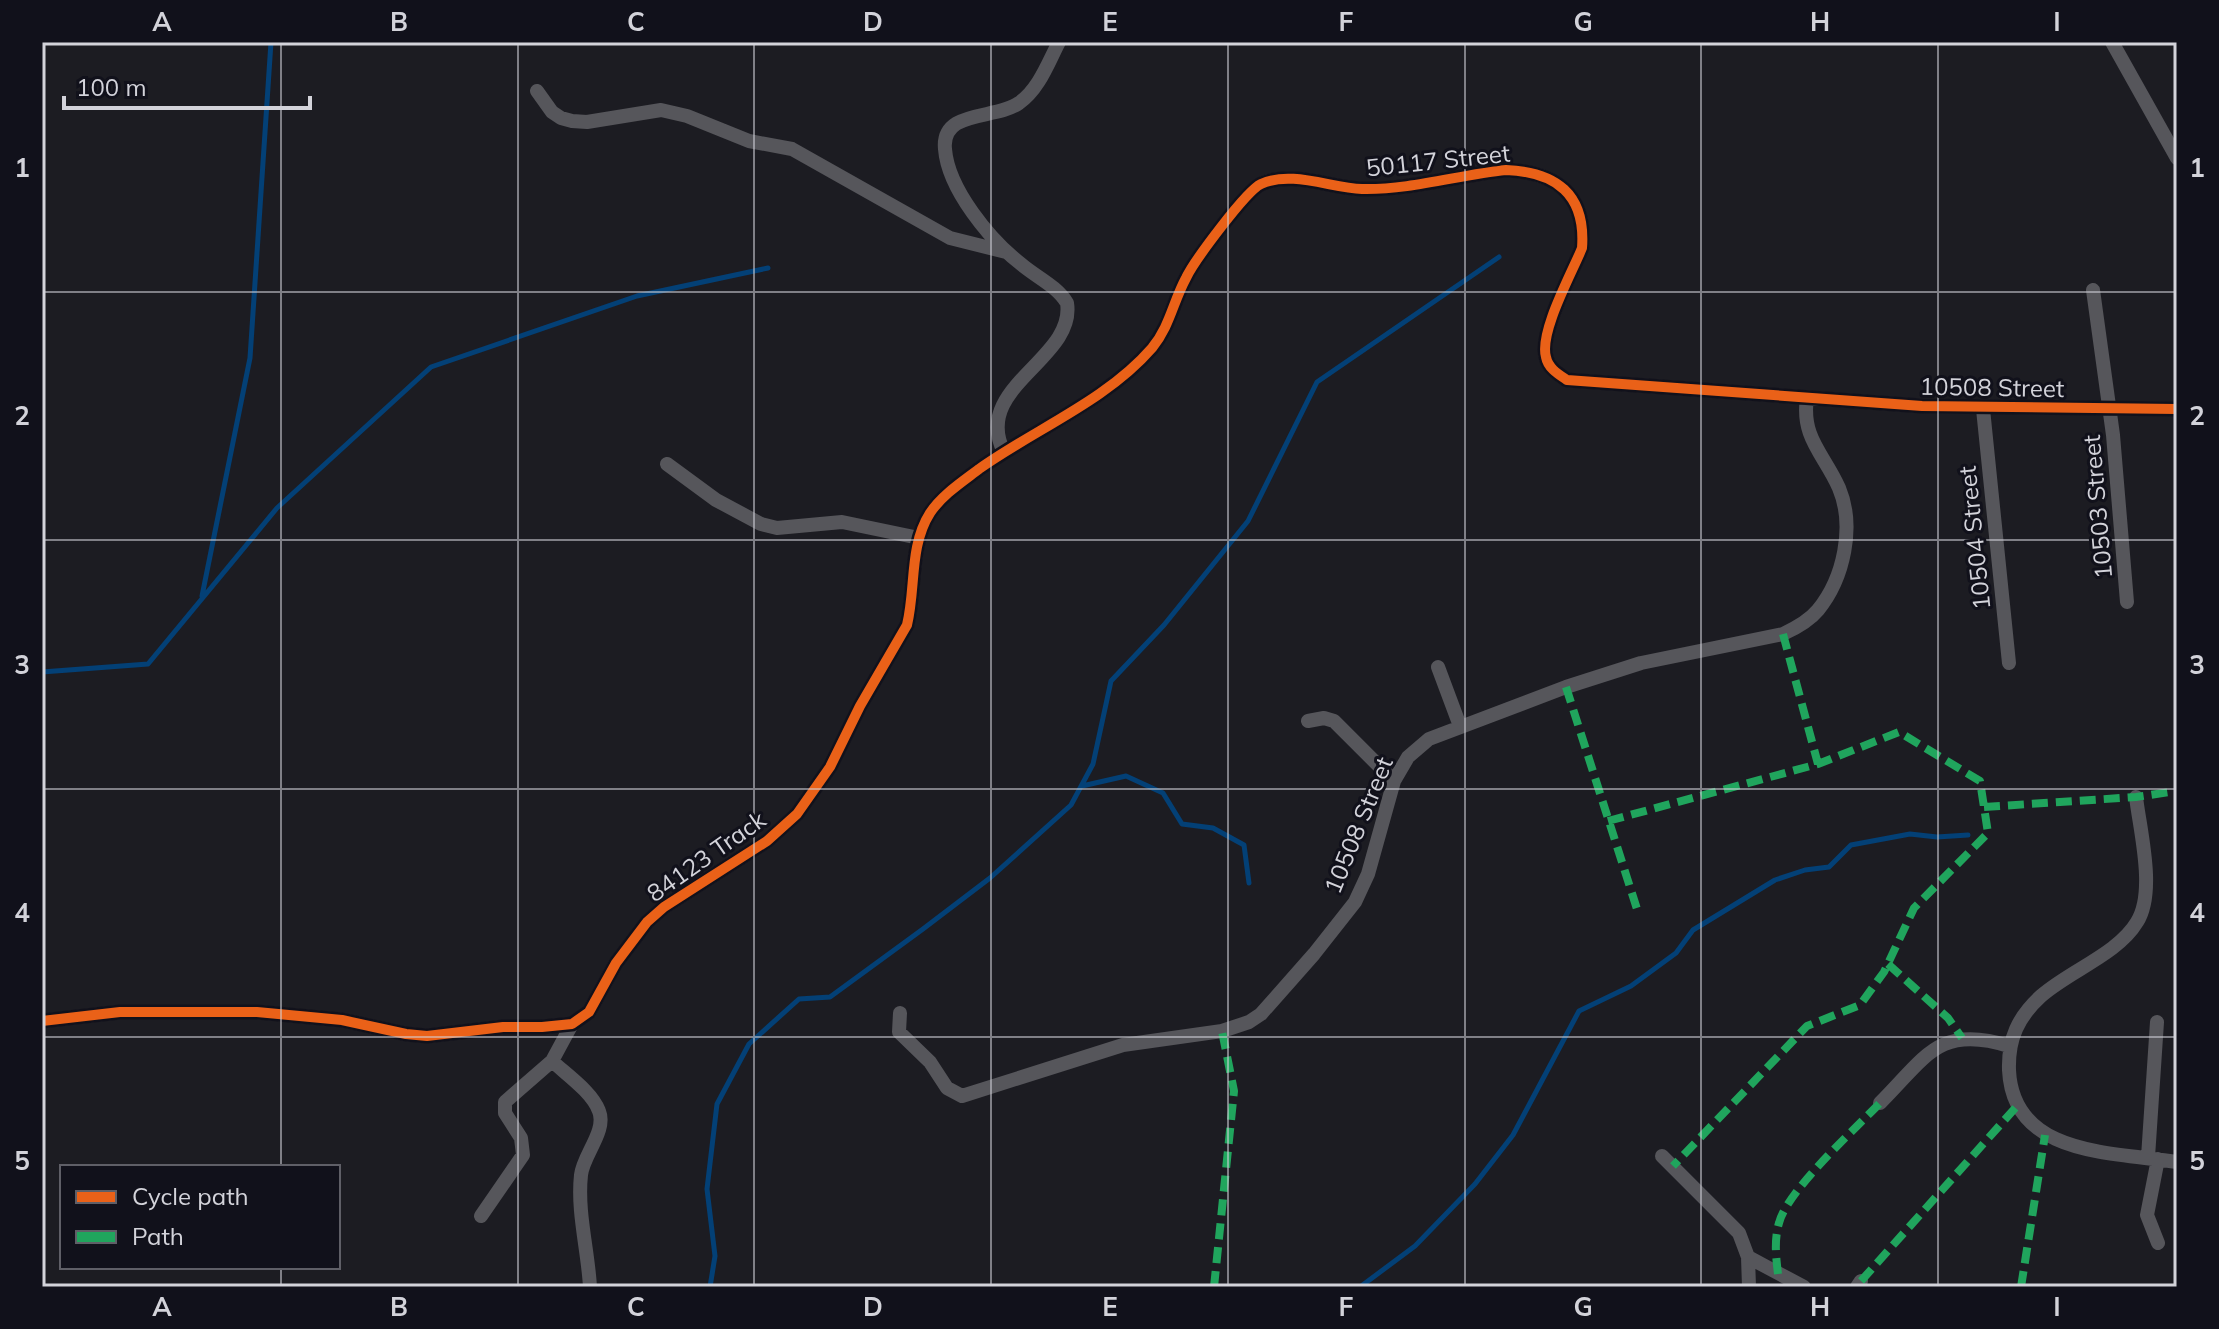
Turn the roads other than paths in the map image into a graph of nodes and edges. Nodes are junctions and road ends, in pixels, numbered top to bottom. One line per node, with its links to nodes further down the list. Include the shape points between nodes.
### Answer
1 (1059, 42): 5 (street, via 1018,104 958,122 950,127 944,145 957,186)
2 (2112, 42): 4 (street)
3 (537, 91): 5 (street, via 552,112 572,121 661,110 749,141 792,149 950,238)
4 (2177, 158)
5 (1006, 252): 12 (street, via 1062,295 1068,313 1057,337 999,413 996,437)
6 (2093, 290): 10 (street, 10503 Street)
7 (1108, 387): 8 (street, 50117 Street, via 1134,367 1165,330 1190,271 1240,202 1262,183 1289,180 1393,188 1522,170 1550,178 1571,197 1582,219 1582,248 1551,317 1545,344 1549,366 1558,374 1577,382); 12 (street, 84123 Track)
8 (1807, 398): 9 (street, 10508 Street); 19 (street, 10508 Street, via 1806,423 1841,491 1846,528 1840,571 1817,611 1783,634 1641,663)
9 (1983, 409): 10 (street, 10508 Street); 16 (street, 10504 Street)
10 (2110, 409): 11 (street, 10508 Street); 15 (street, 10503 Street)
11 (2177, 409)
12 (1004, 452): 14 (street, 84123 Track, via 938,502)
13 (667, 464): 14 (street, via 761,524 777,528 842,522)
14 (919, 538): 25 (street, 84123 Track, via 907,625 813,794 767,841 647,922 589,1012)
15 (2127, 602)
16 (2009, 663)
17 (1438, 667): 19 (street)
18 (1308, 721): 20 (street, via 1334,721)
19 (1460, 726): 20 (street, 10508 Street, via 1417,747)
20 (1394, 781): 22 (street, 10508 Street, via 1355,902 1272,1003 1249,1022 1203,1035 1123,1045 962,1096 947,1088 930,1062 899,1032)
21 (2136, 797): 26 (street, via 2146,874 2138,921 2120,941 2042,995 2016,1027)
22 (900, 1013)
23 (42, 1021): 25 (street, via 120,1012 257,1012 427,1036)
24 (2157, 1022): 30 (street)
25 (572, 1024): 27 (street, 84123 Track)
26 (2009, 1046): 28 (street, via 1972,1038 1947,1042); 30 (street, via 2012,1092 2036,1128 2077,1147)
27 (552, 1061): 32 (street, via 505,1102 523,1155); 35 (street, via 594,1101 601,1116 581,1176)
28 (1880, 1103)
29 (1662, 1156): 34 (street, via 1729,1220)
30 (2153, 1158): 31 (street); 33 (street, via 2147,1215)
31 (2177, 1162)
32 (481, 1216)
33 (2158, 1243)
34 (1748, 1257): 36 (street); 37 (street)
35 (590, 1287)
36 (1749, 1287)
37 (1804, 1287)

